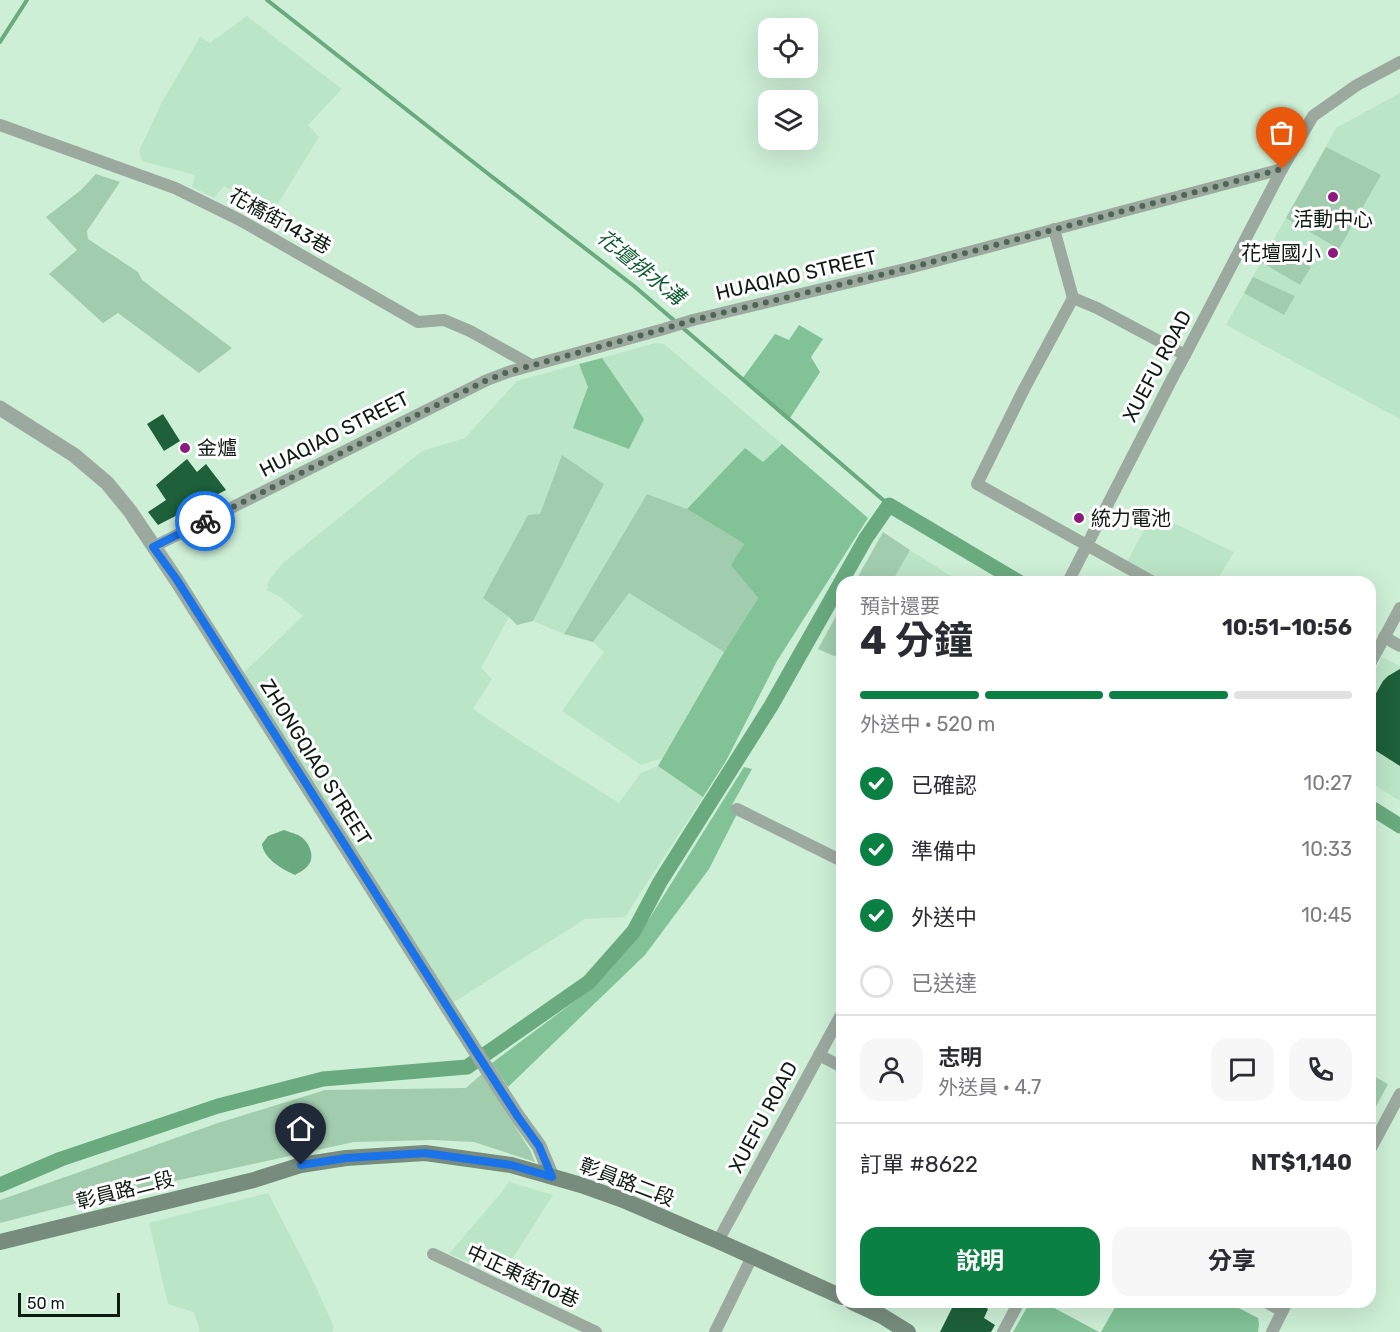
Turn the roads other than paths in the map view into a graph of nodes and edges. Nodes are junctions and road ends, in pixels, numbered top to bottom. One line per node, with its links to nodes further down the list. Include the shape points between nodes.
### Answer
1 (1400, 62): 3 (street, via 1357,85 1313,116)
2 (0, 125): 7 (street, 花橋街143巷, via 176,188 240,220 418,322 444,320)
3 (1282, 169): 4 (street, HUAQIAO STREET); 6 (street, XUEFU ROAD)
4 (1054, 229): 5 (street); 7 (street, HUAQIAO STREET)
5 (1073, 298): 6 (street); 9 (street, via 977,484)
6 (1185, 355): 9 (street, XUEFU ROAD)
7 (531, 365): 10 (street, HUAQIAO STREET, via 487,380)
8 (0, 408): 10 (street, ZHONGQIAO STREET, via 74,455 107,483)
9 (1087, 546): 11 (street, XUEFU ROAD); 12 (street)
10 (153, 547): 24 (street, ZHONGQIAO STREET, via 539,1146)
11 (1071, 576)
12 (1142, 576)
13 (1400, 608): 14 (street)
14 (1384, 637): 15 (street); 16 (street)
15 (1400, 646)
16 (1376, 652)
17 (737, 809): 18 (street)
18 (836, 858)
19 (836, 1024): 20 (street, XUEFU ROAD)
20 (819, 1055): 21 (street); 25 (street, XUEFU ROAD)
21 (836, 1064)
22 (1400, 1094): 23 (street)
23 (1376, 1139)
24 (552, 1177): 25 (main road, 彰員路二段, via 623,1200); 26 (main road, 彰員路二段, via 511,1165 425,1153 346,1158 301,1165)
25 (718, 1240): 28 (main road, 彰員路二段)
26 (0, 1242)
27 (433, 1254): 33 (street, 中正東街10巷)
28 (752, 1257): 29 (main road, 彰員路二段); 34 (street)
29 (836, 1294)
30 (865, 1308): 35 (main road)
31 (1017, 1308): 36 (street)
32 (1284, 1308): 37 (street)
33 (596, 1332)
34 (715, 1332)
35 (908, 1332)
36 (1003, 1332)
37 (1272, 1332)

